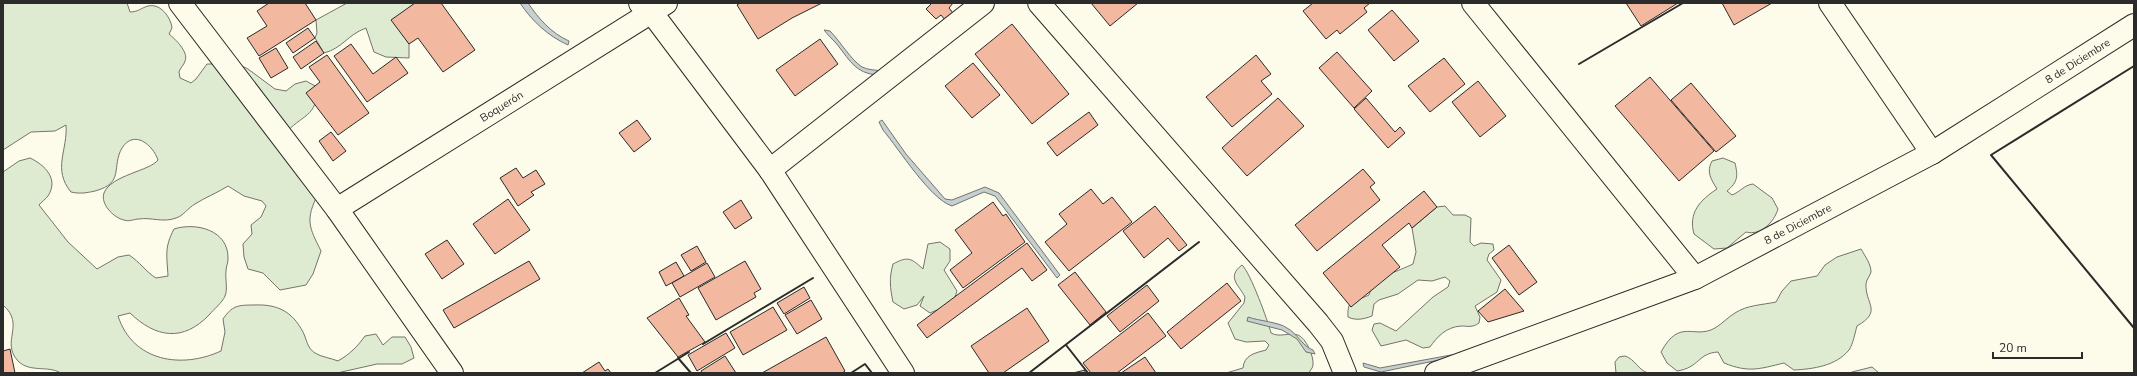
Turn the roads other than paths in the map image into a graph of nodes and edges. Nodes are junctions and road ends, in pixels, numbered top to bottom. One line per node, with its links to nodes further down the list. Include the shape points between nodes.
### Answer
1 (180, 3): 10 (street)
2 (983, 3): 9 (street)
3 (1039, 3): 14 (street, via 1318,323 1332,341)
4 (1473, 3): 11 (street)
5 (1830, 3): 8 (street)
6 (653, 6): 9 (street); 10 (street, Boquerón)
7 (2134, 25): 8 (street, 8 de Diciembre)
8 (1932, 153): 11 (street, 8 de Diciembre)
9 (770, 170): 13 (street)
10 (337, 209): 12 (street)
11 (1695, 278): 15 (street, 8 de Diciembre)
12 (452, 373)
13 (902, 373)
14 (1345, 373)
15 (1436, 373)

